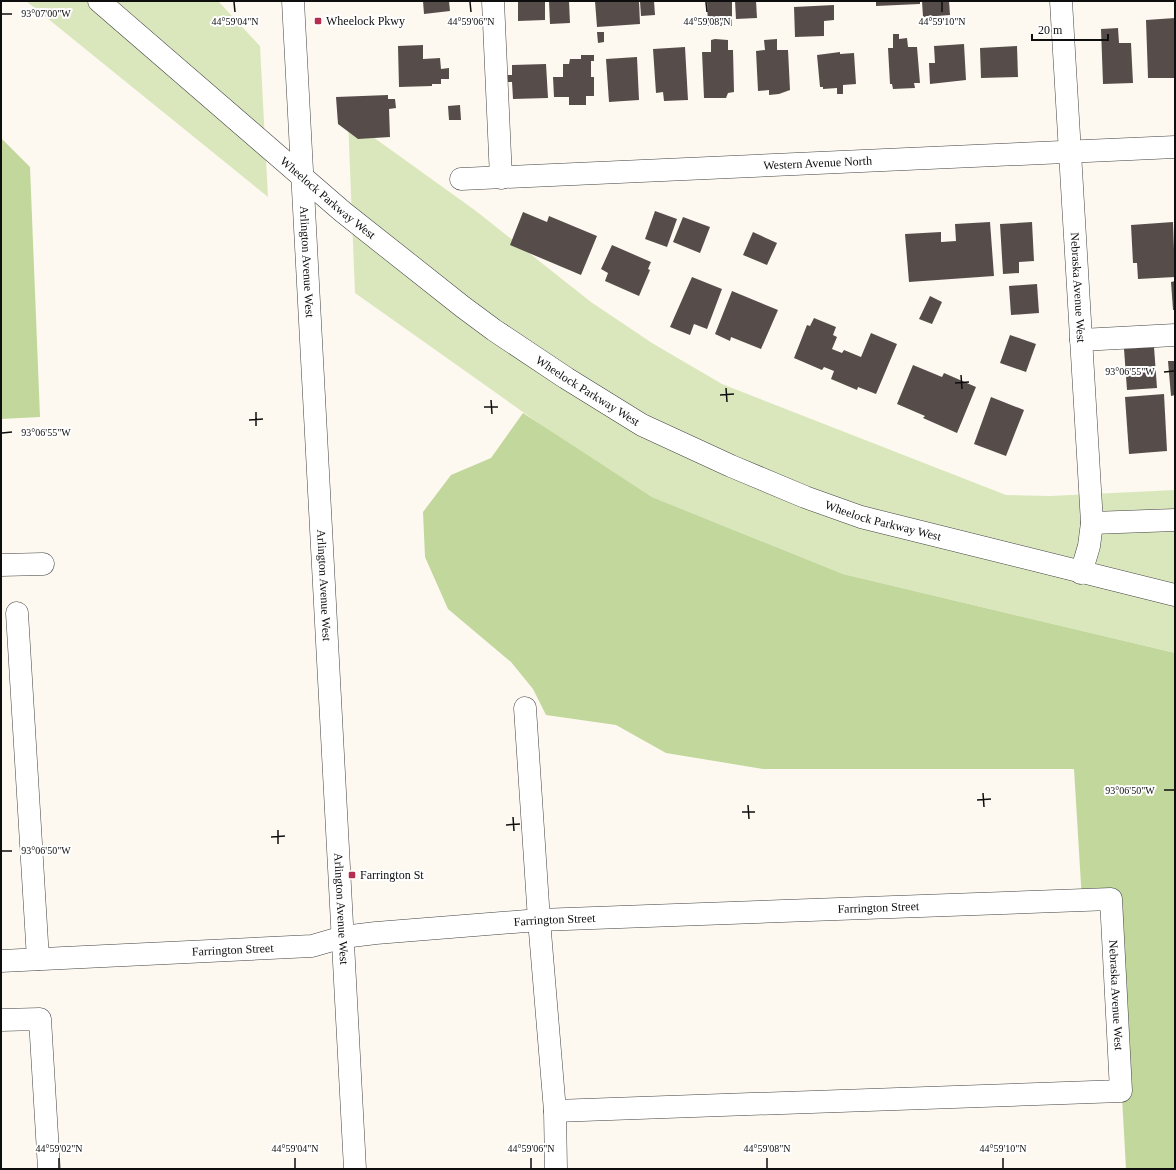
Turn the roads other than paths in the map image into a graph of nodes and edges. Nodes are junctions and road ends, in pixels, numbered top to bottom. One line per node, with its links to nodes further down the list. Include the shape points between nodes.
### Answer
1 (99, 1): 7 (street, Wheelock Parkway West)
2 (293, 1): 7 (street, Arlington Avenue West)
3 (493, 1): 8 (street)
4 (1061, 1): 6 (street, Nebraska Avenue West)
5 (1175, 147): 6 (street, Western Avenue North)
6 (1070, 152): 8 (street, Western Avenue North); 11 (street, Nebraska Avenue West)
7 (302, 176): 16 (street, Wheelock Parkway West, via 343,212 488,326 642,425 792,492 861,517); 22 (street, Arlington Avenue West)
8 (501, 178): 9 (street, Western Avenue North)
9 (461, 179)
10 (1175, 335): 11 (street)
11 (1081, 340): 13 (street, Nebraska Avenue West)
12 (1175, 520): 13 (street)
13 (1092, 523): 16 (street, Nebraska Avenue West, via 1089,546)
14 (43, 564): 15 (street)
15 (1, 565)
16 (1081, 573): 17 (street, Wheelock Parkway West)
17 (1175, 595)
18 (17, 613): 23 (street)
19 (525, 708): 21 (street)
20 (1111, 900): 21 (street, Farrington Street); 26 (street, Nebraska Avenue West, via 1121,1091)
21 (539, 920): 22 (street, Farrington Street); 26 (street)
22 (342, 937): 23 (street, Farrington Street, via 312,946); 28 (street, Arlington Avenue West)
23 (38, 959): 24 (street, Farrington Street)
24 (1, 961)
25 (1, 1020): 27 (street, via 40,1018)
26 (555, 1111): 29 (street)
27 (49, 1169)
28 (355, 1169)
29 (556, 1169)

